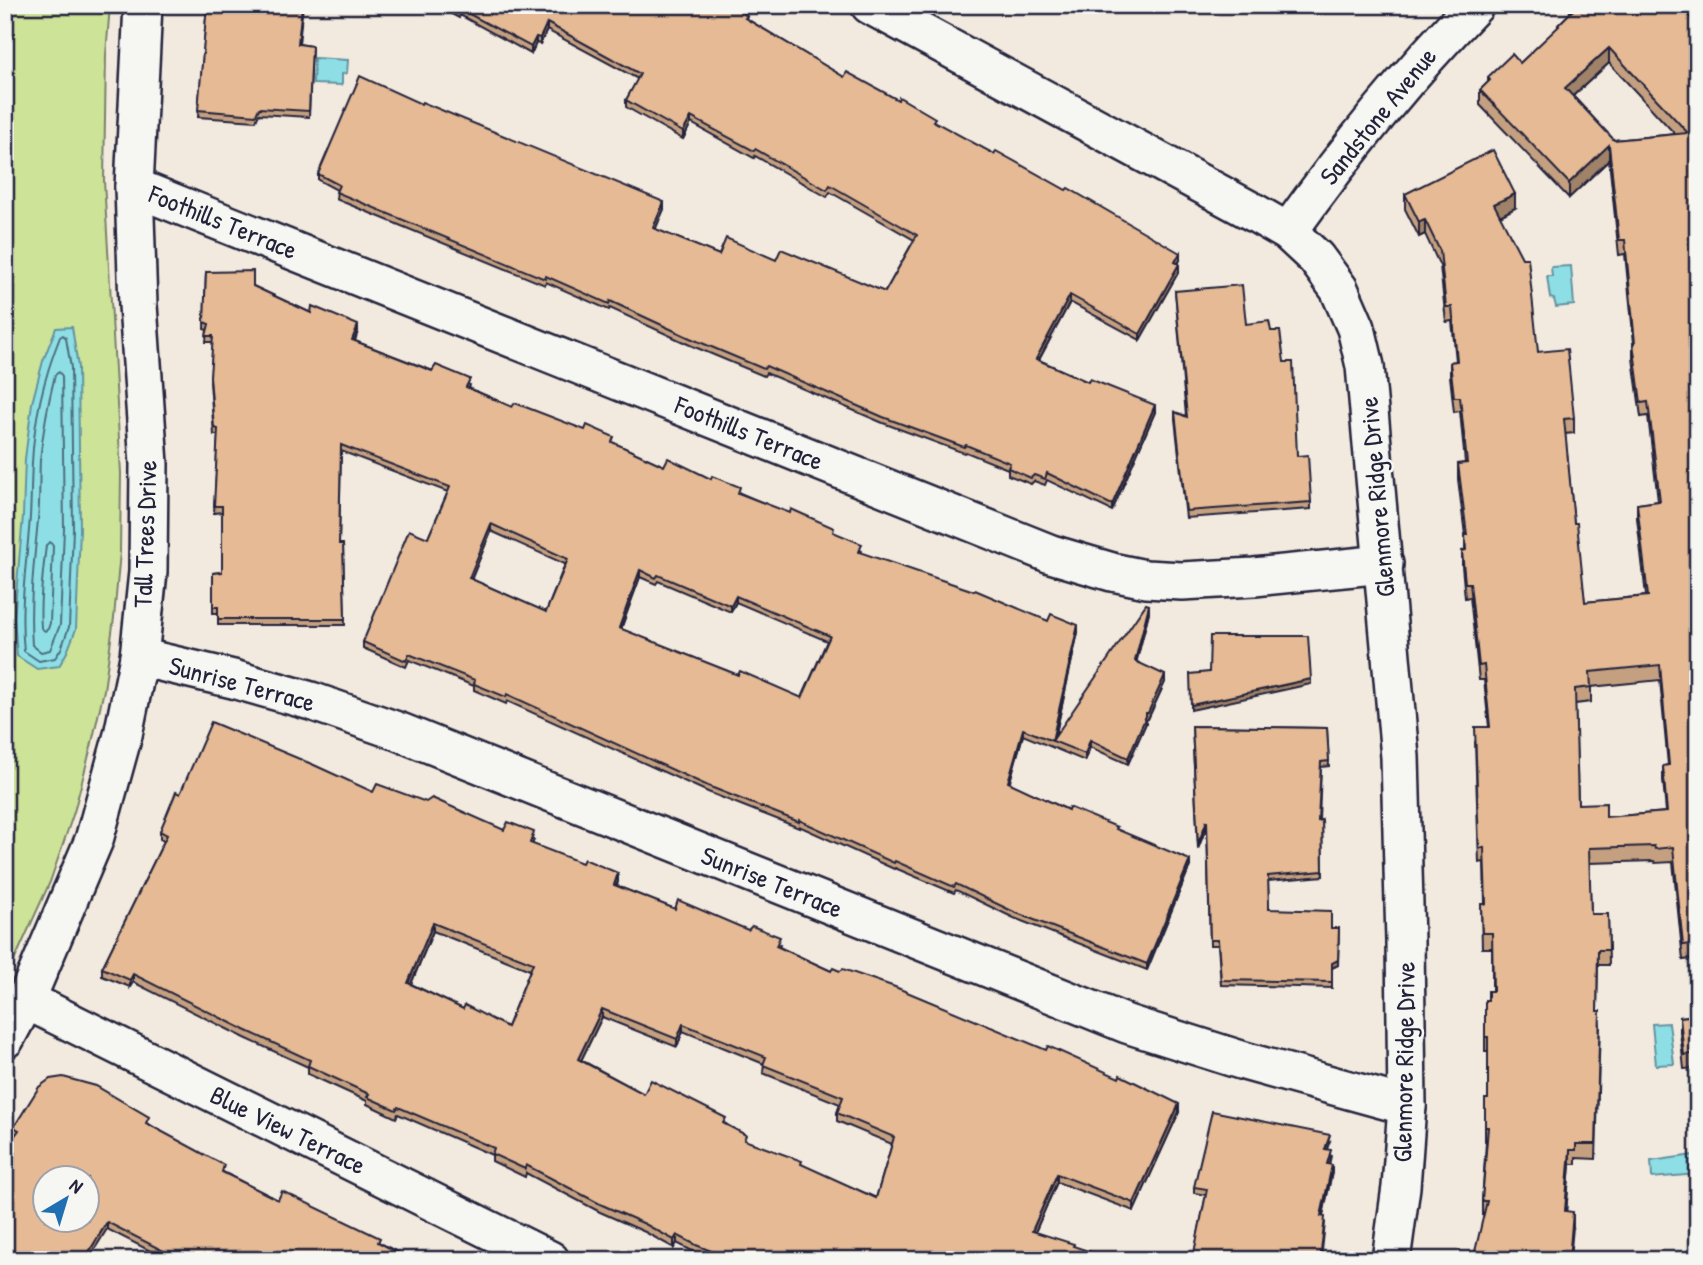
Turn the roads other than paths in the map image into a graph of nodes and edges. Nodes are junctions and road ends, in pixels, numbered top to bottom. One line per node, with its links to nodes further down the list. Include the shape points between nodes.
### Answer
1 (143, 5): 5 (street, Tall Trees Drive)
2 (870, 5): 4 (street, Glenmore Ridge Drive)
3 (1475, 5): 6 (street, Sandstone Avenue, via 1380,110)
4 (918, 16): 6 (street, Glenmore Ridge Drive)
5 (134, 187): 7 (street, Foothills Terrace, via 1083,564 1146,579 1181,581); 8 (street, Tall Trees Drive, via 149,464 148,572)
6 (1288, 232): 7 (street, Glenmore Ridge Drive, via 1316,258 1339,289 1356,328 1365,366)
7 (1384, 564): 11 (street, Glenmore Ridge Drive, via 1400,757)
8 (138, 657): 9 (street, Tall Trees Drive, via 94,840); 11 (street, Sunrise Terrace, via 298,697 400,732 1127,1024)
9 (26, 1000): 10 (street, Tall Trees Drive); 12 (street, Blue View Terrace)
10 (5, 1039)
11 (1407, 1105): 13 (street, Glenmore Ridge Drive)
12 (550, 1260)
13 (1391, 1260)

